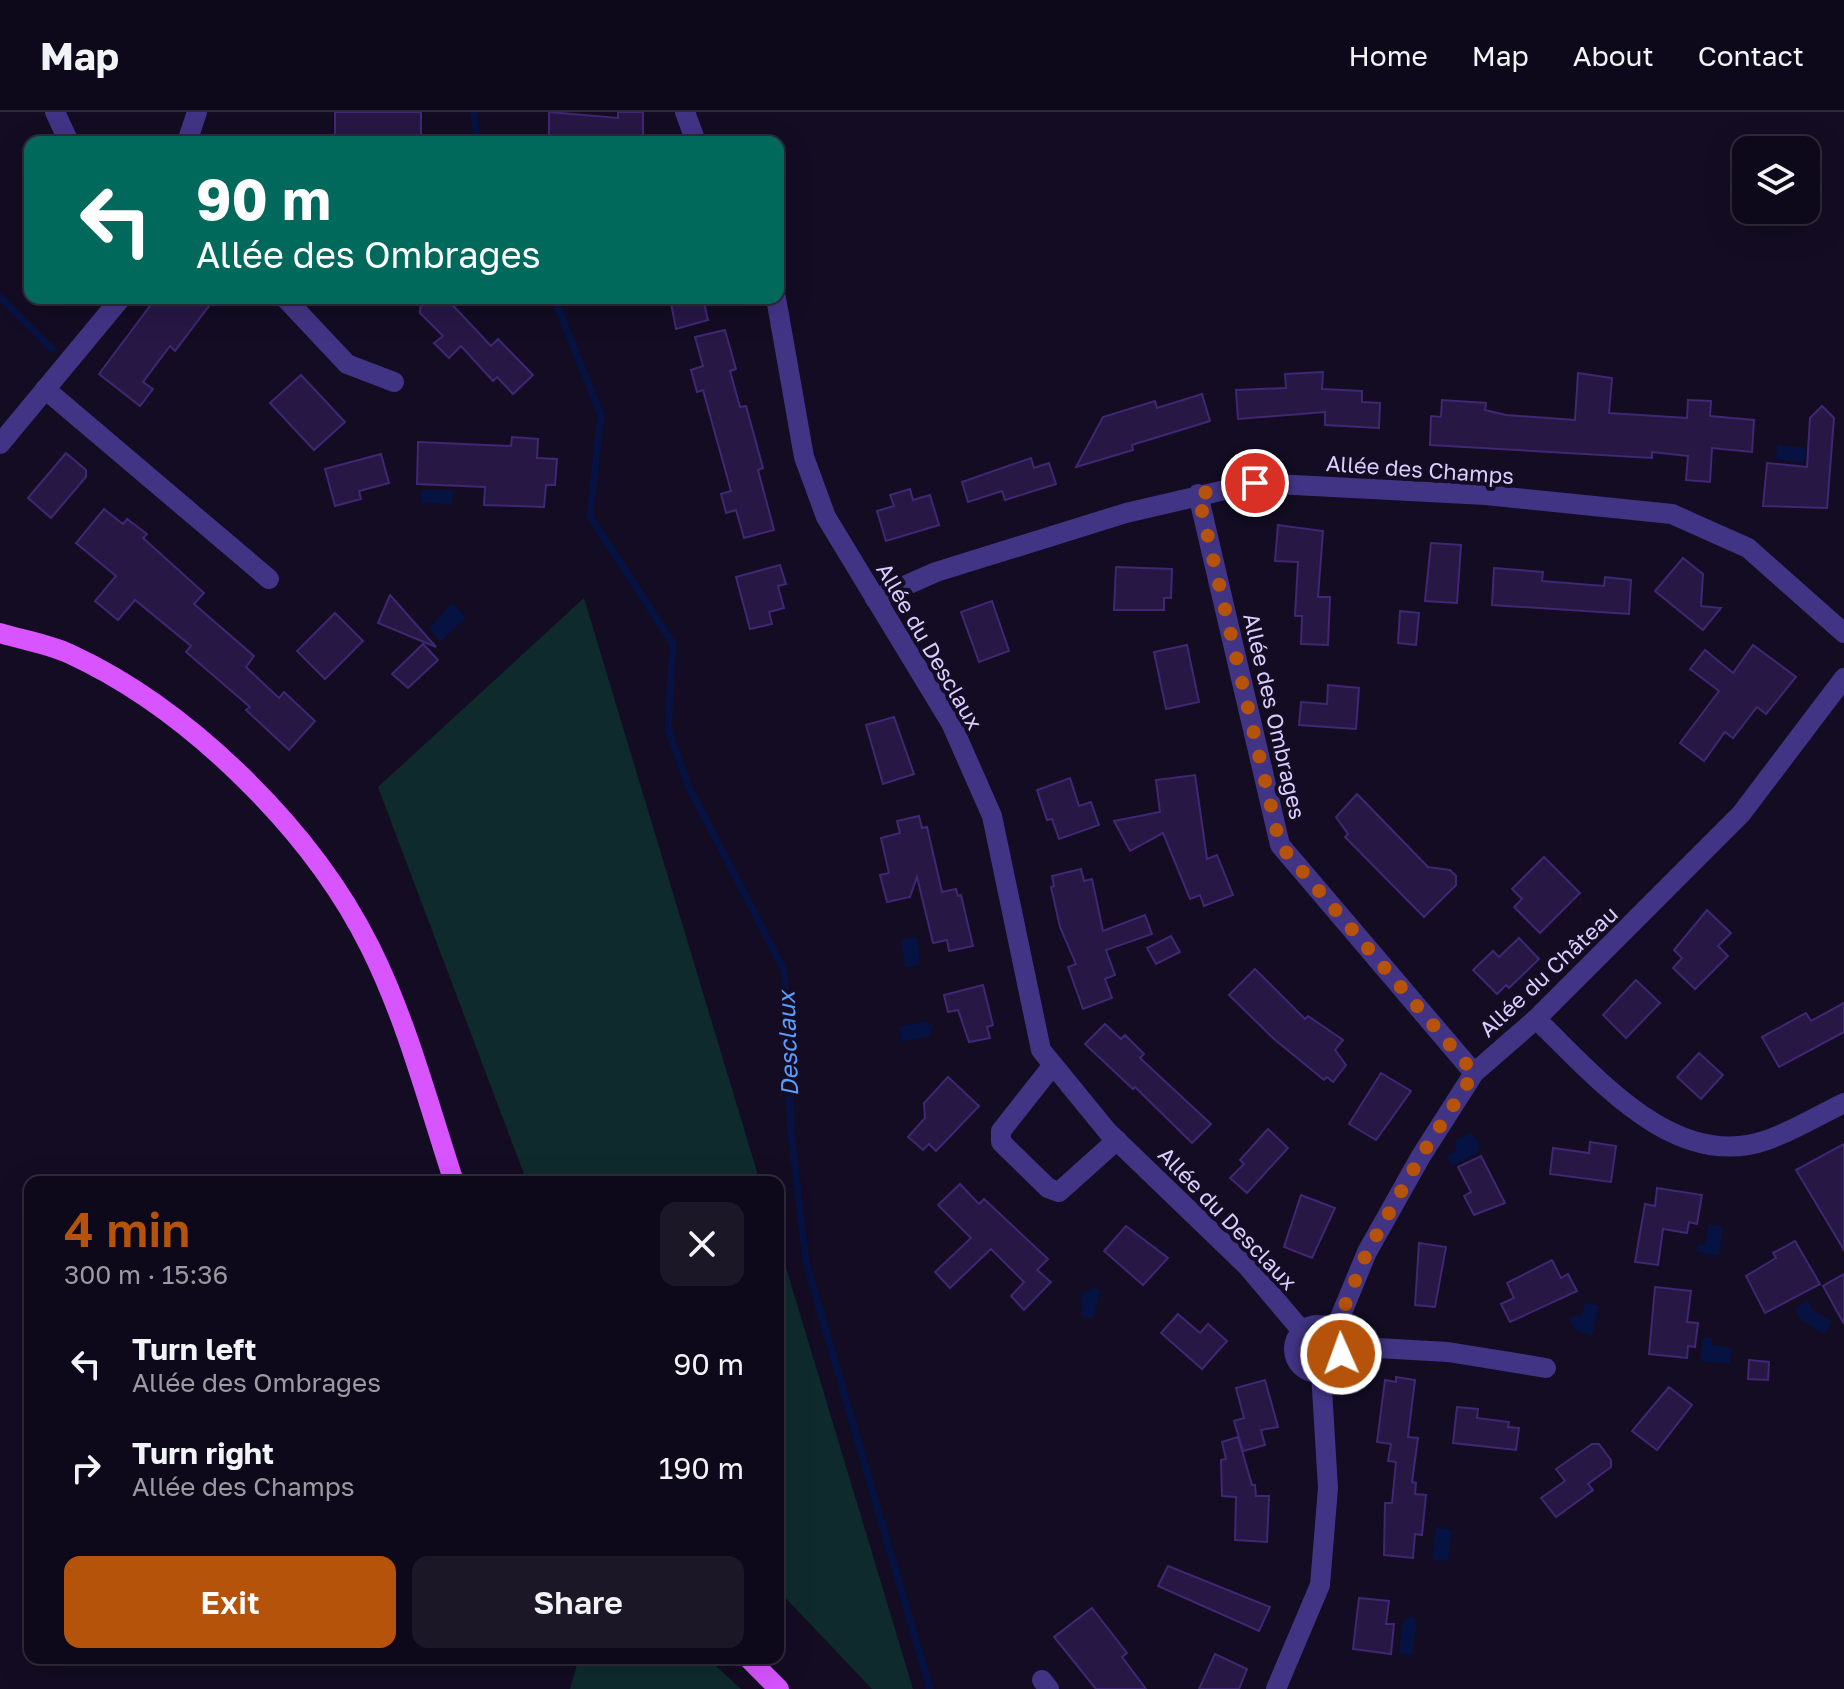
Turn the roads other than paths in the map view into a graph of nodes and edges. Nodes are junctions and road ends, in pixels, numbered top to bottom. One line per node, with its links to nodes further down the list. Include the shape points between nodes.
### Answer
1 (55, 112): 4 (street)
2 (197, 112): 5 (street)
3 (685, 112): 6 (street)
4 (66, 136)
5 (189, 136)
6 (694, 136)
7 (116, 304): 11 (street)
8 (291, 304): 10 (street, via 347,364)
9 (777, 304): 15 (street, Allée du Desclaux, via 804,457 826,517)
10 (394, 382)
11 (45, 389): 12 (street); 14 (street)
12 (0, 444)
13 (1198, 494): 15 (street, Allée des Champs, via 936,572); 17 (street, Allée des Champs, via 1255,483 1486,495 1672,514 1748,548); 21 (street, Allée des Ombrages, via 1280,845)
14 (269, 579)
15 (875, 599): 20 (street, Allée du Desclaux, via 951,723 992,816 1041,1050)
16 (0, 633): 24 (main road, via 68,653 128,686 190,729 292,830 329,878 369,946 400,1016)
17 (1844, 633)
18 (1844, 678): 19 (street, Allée du Château, via 1741,814)
19 (1536, 1019): 21 (street, Allée du Château); 22 (street, via 1617,1096 1676,1137 1722,1146 1765,1141)
20 (1053, 1065): 23 (street, Allée du Desclaux); 23 (street, via 1001,1131 1001,1142 1048,1188 1059,1192)
21 (1474, 1073): 26 (street, Allée du Château, via 1367,1252)
22 (1844, 1103)
23 (1117, 1140): 25 (street, Allée du Desclaux, via 1247,1266)
24 (452, 1176)
25 (1302, 1331): 26 (street, via 1322,1325); 28 (street, via 1294,1344 1296,1359 1306,1370)
26 (1338, 1339): 27 (street); 28 (street, via 1335,1367)
27 (1546, 1368)
28 (1321, 1373): 31 (street, via 1328,1488 1320,1585)
29 (754, 1664): 30 (main road)
30 (779, 1689)
31 (1276, 1689)

